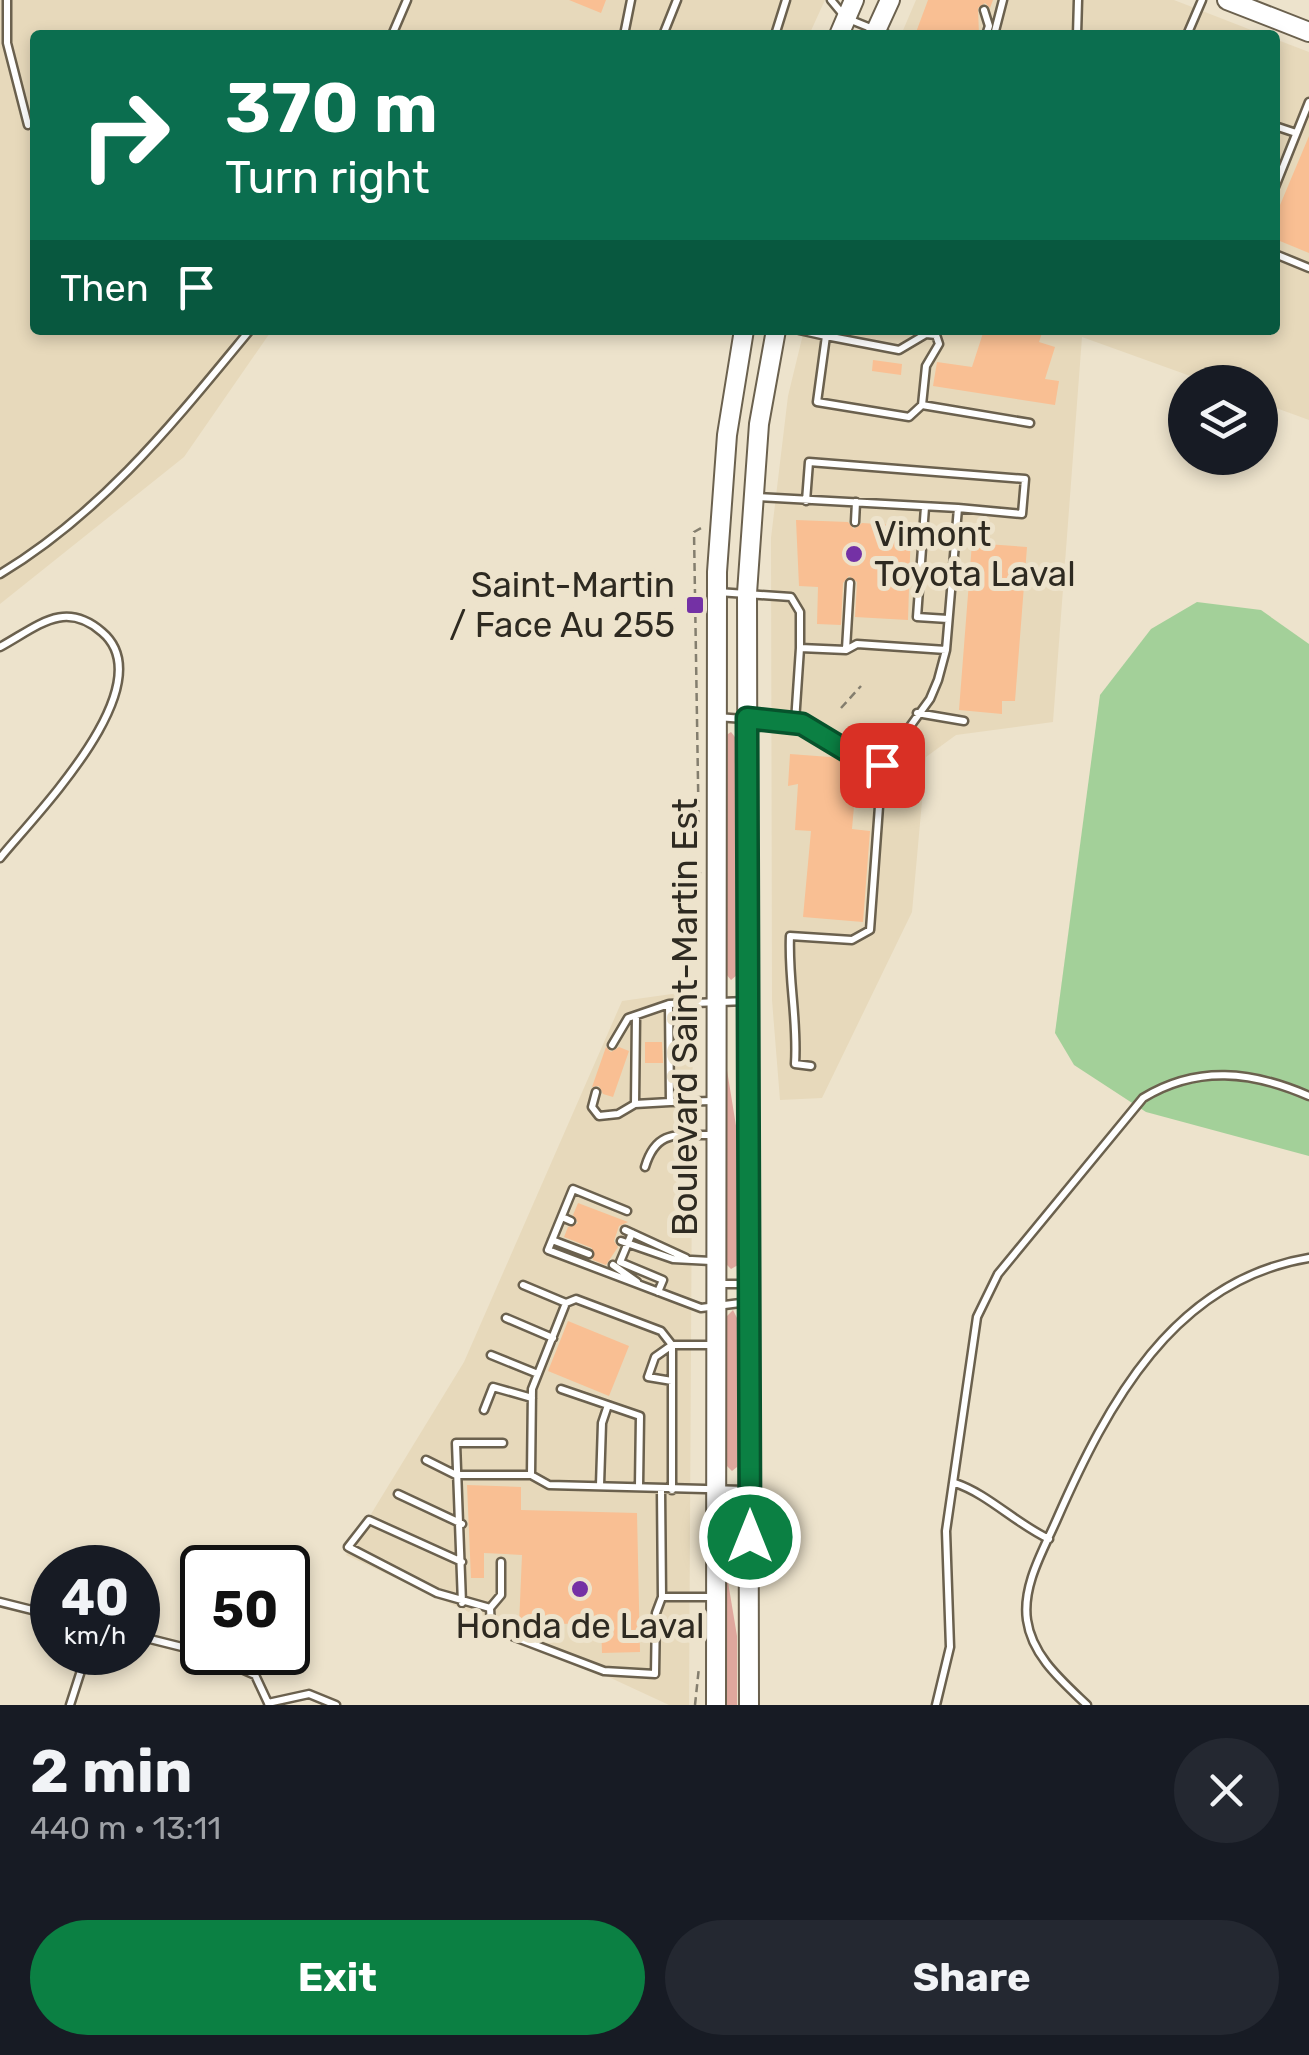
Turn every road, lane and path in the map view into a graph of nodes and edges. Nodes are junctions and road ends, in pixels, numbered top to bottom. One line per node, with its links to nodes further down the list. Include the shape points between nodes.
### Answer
1 (7, 0): 26 (lane, via 7,43)
2 (407, 0): 15 (lane)
3 (630, 0): 16 (lane)
4 (677, 0): 17 (lane)
5 (786, 0): 18 (lane)
6 (831, 0): 14 (lane)
7 (854, 0): 14 (main road)
8 (890, 0): 19 (main road)
9 (1003, 0): 21 (lane)
10 (1078, 0): 22 (lane)
11 (1202, 0): 23 (lane)
12 (1227, 0): 24 (main road)
13 (984, 10): 20 (lane)
14 (842, 27)
15 (394, 30)
16 (625, 30)
17 (665, 30)
18 (777, 30)
19 (881, 30)
20 (990, 30)
21 (992, 30)
22 (1076, 30)
23 (1189, 30)
24 (1309, 32)
25 (1309, 102): 28 (lane)
26 (28, 126)
27 (1280, 128): 28 (lane)
28 (1296, 133): 29 (lane)
29 (1280, 173)
30 (1280, 256): 31 (lane)
31 (1309, 268)
32 (246, 335): 48 (lane, via 137,466)
33 (743, 335): 50 (main road, Boulevard Saint-Martin Est, via 722,474)
34 (775, 335): 41 (main road, Boulevard Saint-Martin Est)
35 (827, 335): 39 (lane, via 817,402 910,417)
36 (835, 335): 37 (lane, via 899,350)
37 (924, 335)
38 (936, 335): 39 (lane)
39 (922, 405): 40 (lane)
40 (1030, 423)
41 (752, 497): 42 (lane); 51 (main road, Boulevard Saint-Martin Est)
42 (806, 501): 43 (lane); 45 (lane, via 809,462 1025,480 1022,514)
43 (856, 502): 44 (lane); 46 (lane)
44 (925, 506): 45 (lane); 52 (lane, via 917,617)
45 (958, 508): 52 (lane)
46 (854, 522)
47 (694, 532): 66 (path, Boulevard Saint-Martin Est)
48 (0, 574)
49 (850, 583): 55 (lane)
50 (716, 592): 51 (lane); 60 (main road, Boulevard Saint-Martin Est)
51 (747, 593): 54 (lane, via 791,597 800,612); 61 (main road, Boulevard Saint-Martin Est)
52 (948, 619): 56 (lane)
53 (0, 647): 65 (lane, via 60,615 83,617 107,635 119,670 110,716)
54 (800, 648): 55 (lane); 63 (lane)
55 (846, 650): 56 (lane, via 856,644)
56 (946, 650): 59 (lane, via 934,692)
57 (861, 686): 58 (path)
58 (841, 708)
59 (917, 713): 62 (lane); 64 (lane)
60 (716, 717): 61 (lane); 67 (main road, Boulevard Saint-Martin Est)
61 (747, 718): 63 (lane); 68 (main road, Boulevard Saint-Martin Est)
62 (964, 721)
63 (795, 722): 64 (lane)
64 (882, 769): 72 (lane, via 870,930 852,940 790,936 795,1064)
65 (0, 858)
66 (699, 893)
67 (717, 1001): 68 (lane); 69 (lane); 75 (main road, Boulevard Saint-Martin Est)
68 (747, 1002): 96 (main road, Boulevard Saint-Martin Est)
69 (669, 1004): 70 (lane); 76 (lane)
70 (636, 1016): 71 (lane, via 626,1020); 77 (lane)
71 (612, 1045)
72 (811, 1066)
73 (596, 1092): 77 (lane, via 592,1106 599,1116)
74 (1309, 1096): 113 (lane, via 1260,1078 1208,1073 1163,1085 1127,1112 985,1294)
75 (718, 1101): 76 (lane); 78 (main road, Boulevard Saint-Martin Est)
76 (670, 1102): 77 (lane)
77 (635, 1104)
78 (718, 1135): 79 (lane, via 660,1140); 90 (main road, Boulevard Saint-Martin Est)
79 (645, 1167)
80 (567, 1204): 81 (lane); 82 (lane, via 574,1190); 83 (lane)
81 (576, 1208)
82 (627, 1211)
83 (562, 1217): 84 (lane); 85 (lane)
84 (571, 1220)
85 (552, 1240): 87 (lane); 93 (lane, via 548,1250)
86 (624, 1242): 89 (lane); 89 (lane, via 628,1231); 94 (lane, via 620,1262 663,1280)
87 (589, 1254)
88 (1309, 1258): 122 (lane, via 1232,1284 1156,1346 1101,1422)
89 (686, 1259): 90 (lane)
90 (709, 1261): 95 (main road, Boulevard Saint-Martin Est)
91 (613, 1266): 93 (lane)
92 (522, 1285): 97 (lane)
93 (646, 1288): 94 (lane)
94 (658, 1292): 95 (lane, via 700,1308)
95 (718, 1293): 96 (lane); 96 (lane); 101 (main road, Boulevard Saint-Martin Est)
96 (749, 1293): 119 (main road, Boulevard Saint-Martin Est)
97 (566, 1303): 99 (lane); 100 (lane, via 576,1298 644,1324)
98 (506, 1318): 99 (lane)
99 (553, 1338): 103 (lane)
100 (672, 1345): 101 (lane); 104 (lane); 104 (lane, via 655,1357 648,1378)
101 (718, 1345): 118 (main road, Boulevard Saint-Martin Est)
102 (491, 1355): 103 (lane)
103 (538, 1374): 106 (lane)
104 (672, 1381): 117 (lane)
105 (561, 1390): 107 (lane)
106 (532, 1398): 108 (lane, via 493,1387); 111 (lane)
107 (608, 1405): 114 (lane); 115 (lane, via 640,1416)
108 (484, 1410)
109 (503, 1443): 112 (lane, via 456,1443)
110 (426, 1460): 112 (lane)
111 (531, 1474): 112 (lane); 114 (lane, via 549,1484)
112 (456, 1475): 121 (lane)
113 (955, 1483): 122 (lane); 138 (lane, via 944,1554 950,1647)
114 (600, 1486): 115 (lane)
115 (639, 1486): 116 (lane)
116 (661, 1490): 117 (lane); 125 (lane)
117 (672, 1490): 118 (lane)
118 (719, 1490): 119 (lane); 126 (main road, Boulevard Saint-Martin Est)
119 (750, 1490): 137 (main road, Boulevard Saint-Martin Est)
120 (398, 1494): 121 (lane)
121 (462, 1524): 123 (lane)
122 (1048, 1539): 139 (lane, via 1026,1601 1029,1631 1046,1663)
123 (462, 1562): 128 (lane); 128 (lane, via 369,1520 348,1547)
124 (502, 1562): 129 (lane, via 501,1595)
125 (662, 1597): 126 (lane); 129 (lane, via 655,1674 604,1671 491,1628)
126 (718, 1597): 136 (main road, Boulevard Saint-Martin Est)
127 (0, 1602): 130 (lane)
128 (462, 1603): 129 (lane)
129 (490, 1608)
130 (30, 1610)
131 (79, 1675): 134 (lane)
132 (255, 1675): 133 (lane)
133 (269, 1704): 135 (lane, via 309,1694)
134 (70, 1705)
135 (336, 1705)
136 (716, 1705)
137 (748, 1705)
138 (936, 1705)
139 (1087, 1705)

